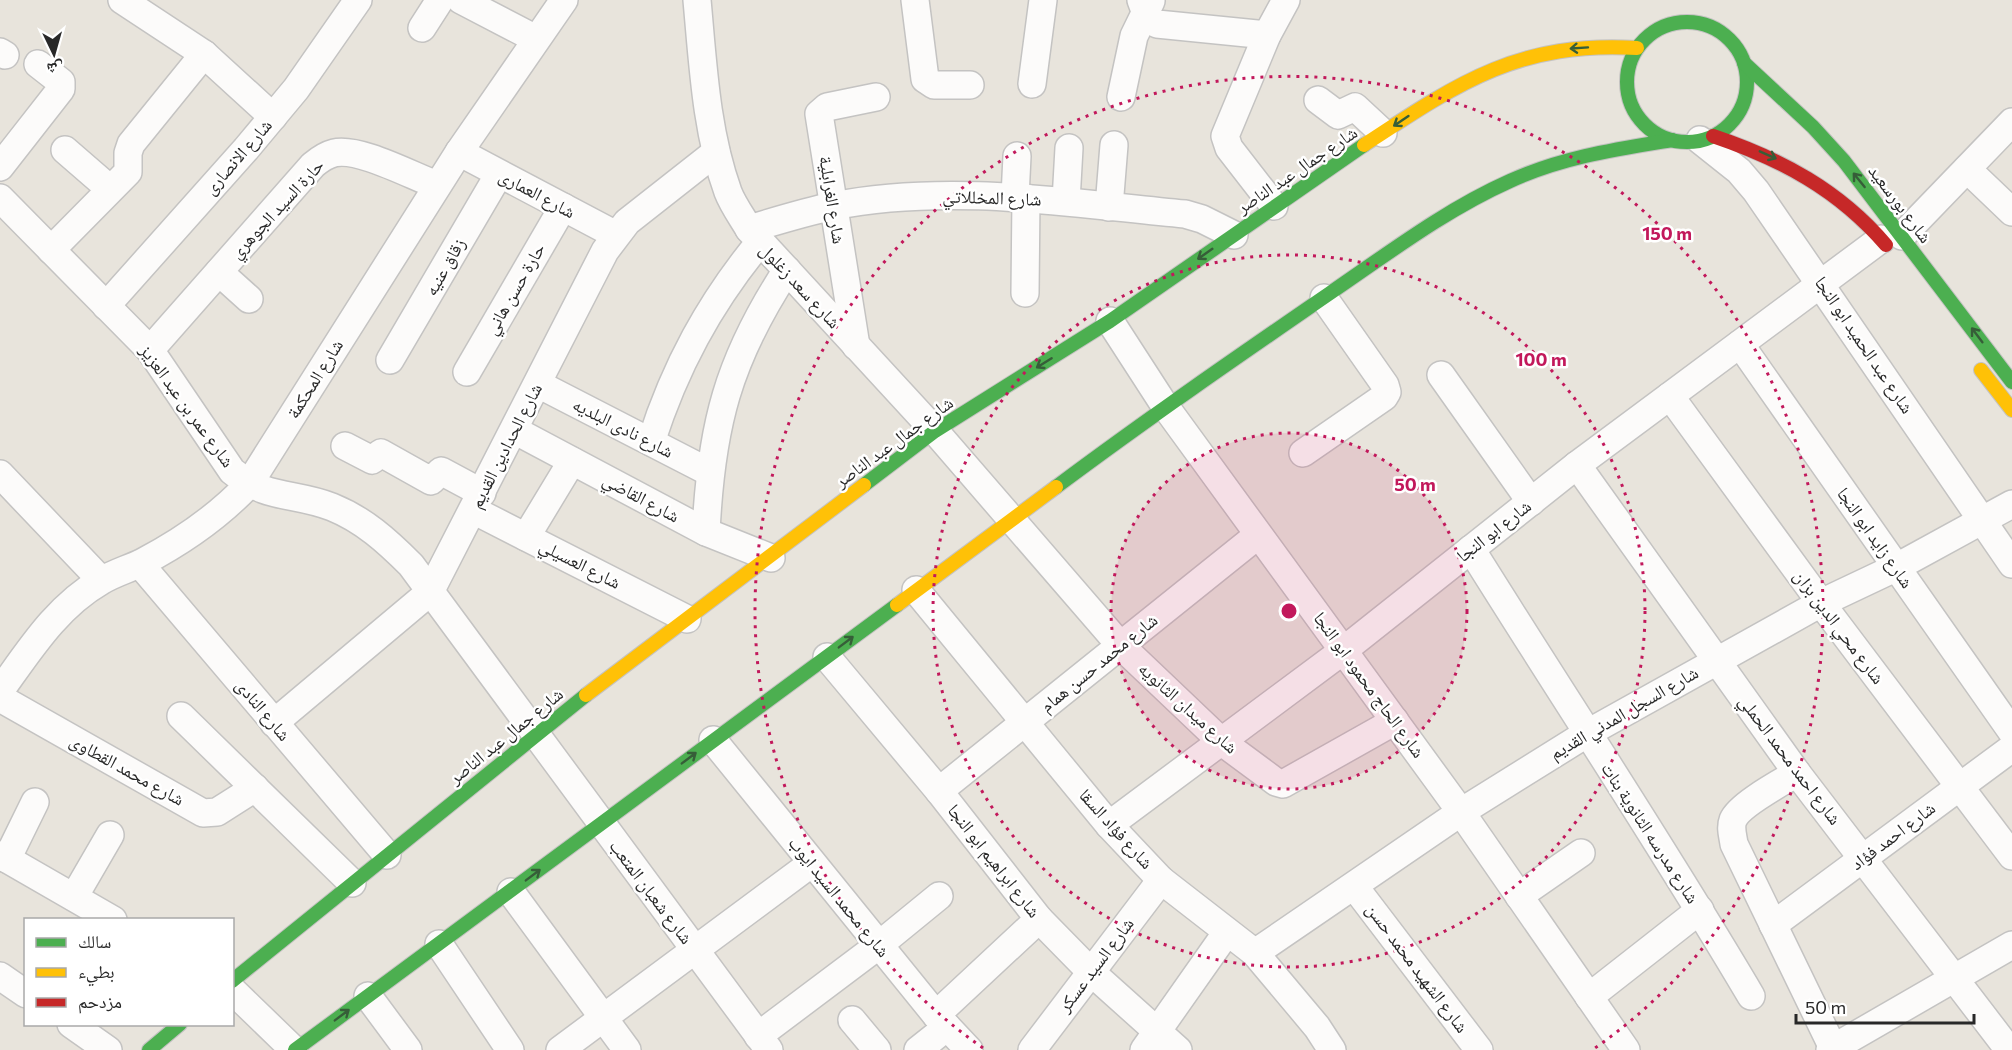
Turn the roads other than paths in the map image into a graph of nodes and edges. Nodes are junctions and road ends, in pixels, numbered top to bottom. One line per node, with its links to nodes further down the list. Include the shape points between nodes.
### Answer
1 (122, 0): 17 (street)
2 (358, 0): 25 (street, شارع الانصارى)
3 (440, 0): 13 (street)
4 (461, 0): 15 (street)
5 (564, 0): 15 (street, شارع المحكمة)
6 (697, 0): 34 (street, شارع سعد زغلول)
7 (915, 0): 21 (street, via 925,79 934,85)
8 (1043, 0): 20 (street)
9 (1286, 0): 14 (street)
10 (1146, 4): 14 (street, via 1151,22 1157,24); 22 (street, via 1130,49)
11 (1695, 10): 12 (street)
12 (1706, 25): 16 (street, via 1691,22 1661,28); 18 (street, via 1727,38)
13 (422, 28)
14 (1267, 35): 45 (street, via 1225,136 1229,148)
15 (536, 39): 33 (street, شارع المحكمة)
16 (1637, 48): 27 (street, شارع جمال عبد الناصر, one-way to 27, via 1567,49 1498,65 1445,92); 29 (street, via 1627,75 1630,103 1647,126)
17 (204, 54): 25 (street); 40 (street, via 131,144 128,172)
18 (1744, 63): 28 (street, via 1747,77 1742,105 1725,128); 52 (street, شارع بورسعيد, one-way to 18, via 1874,198 1820,134)
19 (38, 64): 36 (street, via 62,86)
20 (1032, 84)
21 (970, 85)
22 (1120, 97)
23 (876, 98): 44 (street, شارع الغرابلية, via 827,107 819,114)
24 (1318, 100): 27 (street, via 1338,115 1355,107)
25 (273, 117): 60 (street, شارع الانصارى)
26 (2008, 132): 37 (street, شارع ابو النجا)
27 (1383, 133): 45 (street, شارع جمال عبد الناصر)
28 (1707, 138): 29 (street); 52 (street, شارع بورسعيد, one-way to 52, via 1754,148 1792,166 1828,188); 56 (street, شارع عبد الحميد ابو النجا, via 1756,190)
29 (1672, 140): 58 (street, via 1588,154 1509,181 1435,222)
30 (1114, 145): 47 (street)
31 (1069, 148): 43 (street)
32 (65, 150): 40 (street)
33 (459, 152): 38 (street, شارع العمارى); 39 (street, شارع المحكمة)
34 (716, 152): 49 (street, شارع الحدادين القديم, via 640,210); 51 (street, شارع سعد زغلول, via 729,195)
35 (1017, 156): 42 (street)
36 (0, 167)
37 (1967, 168): 48 (street); 52 (street, شارع ابو النجا)
38 (499, 174): 46 (street, شارع العمارى); 65 (street, زقاق عنيه)
39 (437, 185): 55 (street, حارة السيد الجوهري, via 357,154 333,153 313,165); 83 (street, شارع المحكمة)
40 (110, 189): 53 (street)
41 (0, 198): 53 (street, شارع عمر بن عبد العزيز)
42 (1021, 198): 43 (street, شارع المخللاتي); 44 (street, شارع المخللاتي, via 962,195); 57 (street)
43 (1066, 201): 47 (street, شارع المخللاتي)
44 (832, 206): 51 (street, شارع المخللاتي); 63 (street, شارع الغرابلية)
45 (1274, 206): 50 (street, شارع جمال عبد الناصر)
46 (563, 207): 49 (street, شارع العمارى); 67 (street, حارة حسن هاني)
47 (1109, 207): 50 (street, شارع المخللاتي, via 1185,214)
48 (2012, 212)
49 (616, 235): 70 (street, شارع الحدادين القديم)
50 (1234, 235): 61 (street, شارع جمال عبد الناصر, one-way to 61)
51 (754, 236): 54 (street, شارع سعد زغلول); 76 (street, via 694,336)
52 (1893, 244): 56 (street, شارع ابو النجا); 69 (street, شارع بورسعيد, one-way to 52)
53 (51, 250): 60 (street, شارع عمر بن عبد العزيز)
54 (787, 270): 63 (street, شارع سعد زغلول); 81 (street, via 767,300 735,366 719,418)
55 (219, 272): 59 (street); 64 (street, حارة السيد الجوهري)
56 (1822, 283): 62 (street, شارع ابو النجا); 88 (street, شارع عبد الحميد ابو النجا)
57 (1025, 293)
58 (1324, 298): 72 (street); 78 (street, via 1387,392)
59 (249, 299)
60 (106, 306): 64 (street, شارع عمر بن عبد العزيز)
61 (1110, 321): 72 (street, شارع الحاج محمود ابو النجا); 75 (street, شارع جمال عبد الناصر, one-way to 75)
62 (1740, 344): 71 (street, شارع ابو النجا); 96 (street, شارع زايد ابو النجا)
63 (856, 346): 75 (street, شارع سعد زغلول)
64 (150, 350): 83 (street, شارع عمر بن عبد العزيز, via 232,471)
65 (390, 360)
66 (1976, 363): 73 (street)
67 (467, 372)
68 (1441, 375): 85 (street)
69 (2012, 382)
70 (538, 384): 74 (street, شارع الحدادين القديم); 76 (street, شارع نادى البلديه)
71 (1670, 396): 80 (street, شارع ابو النجا); 100 (street, شارع محي الدين بزان)
72 (1165, 405): 87 (street); 90 (street, شارع الحاج محمود ابو النجا)
73 (2012, 410)
74 (514, 430): 79 (street, شارع القاضي); 84 (street, شارع الحدادين القديم)
75 (935, 431): 87 (street, شارع سعد زغلول); 93 (street, شارع جمال عبد الناصر)
76 (651, 442): 81 (street, شارع نادى البلديه)
77 (345, 446): 84 (street, شارع العسيلي, via 372,460 381,453 431,481 441,471)
78 (1303, 453)
79 (572, 461): 89 (street, شارع القاضي); 91 (street)
80 (1577, 465): 85 (street, شارع ابو النجا); 106 (street, شارع احمد محمد الحملي)
81 (709, 472): 89 (street)
82 (0, 474): 97 (street)
83 (249, 484): 94 (street, شارع المحكمة, via 224,510 183,540); 99 (street, شارع عمر بن عبد العزيز, via 331,507 358,519 411,565)
84 (478, 501): 91 (street, شارع العسيلي); 99 (street, شارع الحدادين القديم)
85 (1531, 502): 92 (street, شارع ابو النجا)
86 (2012, 504): 88 (street, شارع السجل المدني القديم)
87 (1011, 520): 98 (street); 102 (street, شارع ميدان الثانويه)
88 (1984, 522): 95 (street, شارع عبد الحميد ابو النجا); 96 (street, شارع السجل المدني القديم)
89 (706, 532): 93 (street, شارع القاضي)
90 (1258, 535): 102 (street, شارع محمد حسن همام); 103 (street, شارع الحاج محمود ابو النجا)
91 (526, 537): 101 (street, شارع العسيلي)
92 (1471, 549): 103 (street, شارع ابو النجا); 114 (street, شارع مدرسه الثانوية بنات)
93 (771, 558): 101 (street, شارع جمال عبد الناصر)
94 (140, 564): 97 (street, شارع المحكمة); 112 (street, شارع النادى)
95 (2012, 564)
96 (1895, 568): 100 (street, شارع السجل المدني القديم); 113 (street, شارع زايد ابو النجا)
97 (101, 580): 105 (street, شارع المحكمة)
98 (916, 590): 104 (street, one-way to 98); 111 (street, شارع فؤاد السقا)
99 (430, 592): 112 (street, شارع الحدادين القديم); 115 (street, شارع عمر بن عبد العزيز)
100 (1821, 603): 106 (street, شارع السجل المدني القديم); 120 (street, شارع محي الدين بزان)
101 (687, 619): 115 (street, شارع جمال عبد الناصر)
102 (1120, 645): 111 (street, شارع محمد حسن همام); 117 (street, شارع ميدان الثانويه)
103 (1344, 650): 110 (street, شارع الحاج محمود ابو النجا); 117 (street, شارع ابو النجا)
104 (827, 657): 116 (street); 122 (street, شارع ابراهيم ابو النجا)
105 (10, 658): 107 (street, شارع المحكمة)
106 (1715, 660): 114 (street, شارع السجل المدني القديم); 119 (street, شارع احمد محمد الحملي)
107 (0, 692)
108 (0, 698): 121 (street, شارع محمد القطاوى, via 203,813 218,812)
109 (181, 716): 121 (street)
110 (1395, 721): 117 (street, شارع ميدان الثانويه, via 1290,782 1276,782); 124 (street, شارع الحاج محمود ابو النجا)
111 (1025, 722): 122 (street, شارع محمد حسن همام); 126 (street, شارع فؤاد السقا)
112 (274, 723): 129 (street, شارع النادى)
113 (2012, 732)
114 (1586, 734): 124 (street, شارع السجل المدني القديم); 141 (street, شارع مدرسه الثانوية بنات)
115 (534, 735): 125 (street, شارع شعبان المتعب); 129 (street, شارع جمال عبد الناصر)
116 (713, 740): 125 (street, one-way to 116); 133 (street, شارع محمد السيد ايوب)
117 (1222, 742): 126 (street, شارع ابو النجا)
118 (2012, 748): 120 (street, شارع احمد فؤاد)
119 (1797, 773): 132 (street, شارع احمد محمد الحملي); 144 (street, via 1733,819 1734,844)
120 (1959, 787): 130 (street, شارع محي الدين بزان); 132 (street, شارع احمد فؤاد)
121 (255, 788): 135 (street)
122 (939, 791): 143 (street, شارع ابراهيم ابو النجا)
123 (35, 802): 131 (street)
124 (1461, 812): 136 (street, شارع السجل المدني القديم); 139 (street, شارع الحاج محمود ابو النجا)
125 (600, 824): 137 (street, one-way to 125); 149 (street, شارع شعبان المتعب)
126 (1109, 825): 134 (street, شارع فؤاد السقا)
127 (110, 835): 140 (street)
128 (1581, 853): 139 (street)
129 (387, 855): 135 (street, شارع جمال عبد الناصر)
130 (2012, 856)
131 (4, 857): 140 (street)
132 (1864, 857): 144 (street, شارع احمد فؤاد); 154 (street, شارع احمد محمد الحملي)
133 (812, 863): 147 (street, شارع محمد السيد ايوب); 149 (street)
134 (1161, 880): 145 (street, شارع فؤاد السقا); 151 (street, شارع السيد عسكر)
135 (352, 883): 153 (street, شارع جمال عبد الناصر)
136 (1354, 886): 150 (street, شارع السجل المدني القديم); 181 (street, شارع الشهيد محمد حسن)
137 (511, 892): 146 (street); 160 (street)
138 (939, 896): 147 (street)
139 (1519, 896): 159 (street, شارع الحاج محمود ابو النجا)
140 (74, 897): 142 (street)
141 (1700, 910): 158 (street, شارع مدرسه الثانوية بنات); 159 (street)
142 (110, 918)
143 (1039, 919): 151 (street, شارع ابراهيم ابو النجا); 162 (street)
144 (1773, 925): 167 (street)
145 (1227, 932): 150 (street, شارع فؤاد السقا); 165 (street)
146 (439, 944): 157 (street); 172 (street)
147 (879, 945): 162 (street, شارع محمد السيد ايوب); 166 (street)
148 (2012, 945): 154 (street)
149 (695, 950): 160 (street); 166 (street, شارع شعبان المتعب)
150 (1255, 953): 180 (street, شارع فؤاد السقا)
151 (1090, 972): 165 (street, شارع ابراهيم ابو النجا); 178 (street, شارع السيد عسكر)
152 (0, 976): 156 (street)
153 (234, 979)
154 (1952, 979): 167 (street); 183 (street, شارع احمد محمد الحملي)
155 (234, 992): 170 (street)
156 (24, 993)
157 (368, 996): 170 (street, one-way to 157); 171 (street)
158 (1751, 996)
159 (1589, 997): 182 (street, شارع الحاج محمود ابو النجا)
160 (603, 1018): 173 (street); 174 (street)
161 (852, 1020): 175 (street)
162 (941, 1021): 176 (street); 177 (street, شارع محمد السيد ايوب)
163 (74, 1026): 168 (street)
164 (178, 1026): 169 (street)
165 (1151, 1041): 179 (street, شارع ابراهيم ابو النجا)
166 (763, 1043)
167 (1846, 1046)
168 (108, 1050)
169 (149, 1050)
170 (295, 1050)
171 (408, 1050)
172 (510, 1050)
173 (560, 1050)
174 (627, 1050)
175 (877, 1050)
176 (918, 1050)
177 (969, 1050)
178 (1032, 1050)
179 (1178, 1050)
180 (1332, 1050)
181 (1479, 1050)
182 (1626, 1050)
183 (2008, 1050)

